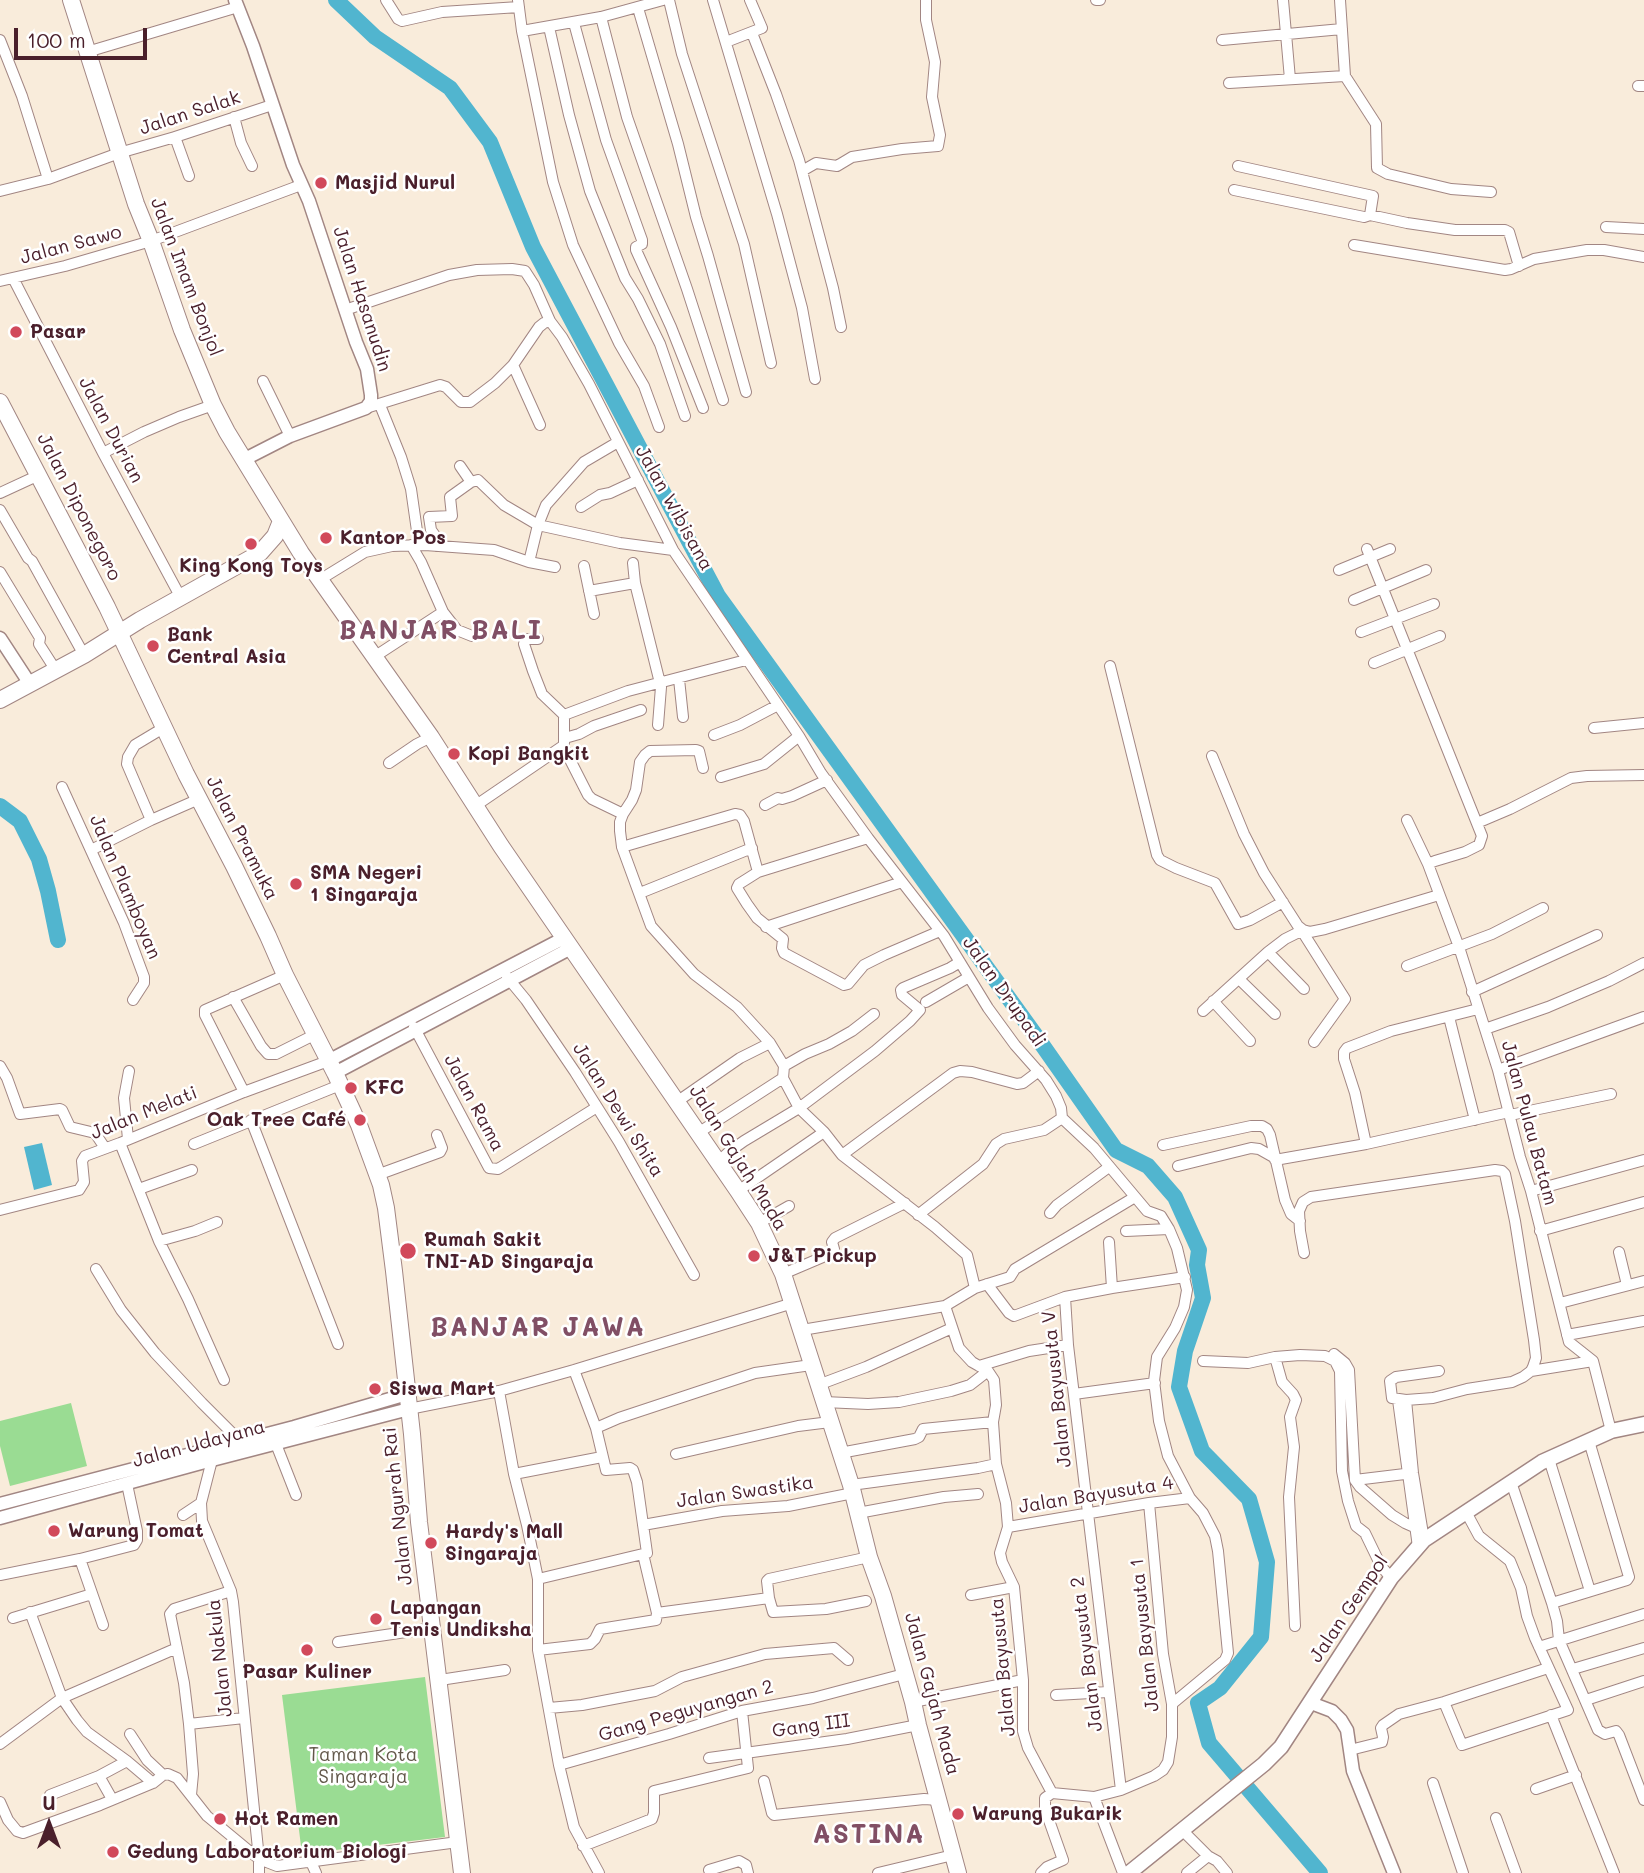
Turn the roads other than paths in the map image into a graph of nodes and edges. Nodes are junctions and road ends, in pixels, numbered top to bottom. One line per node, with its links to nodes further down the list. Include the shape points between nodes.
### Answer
1 (71, 0): 25 (highway, Jalan Imam Bonjol)
2 (386, 0): 14 (street, via 399,21)
3 (440, 0): 14 (street)
4 (663, 0): 13 (street)
5 (669, 0): 54 (street, via 744,244)
6 (713, 0): 24 (street)
7 (750, 0): 20 (street, via 762,28)
8 (926, 0): 35 (street, via 935,62 932,97 938,146 852,157 837,166 816,163)
9 (1283, 0): 21 (street)
10 (1340, 0): 18 (street)
11 (236, 3): 25 (street); 29 (street, Jalan Hasanudin)
12 (518, 4): 14 (street); 19 (street)
13 (631, 6): 15 (street); 58 (street, via 678,144)
14 (442, 12)
15 (601, 17): 16 (street); 59 (street, via 627,117)
16 (573, 23): 17 (street); 64 (street, via 606,140 642,240 636,250)
17 (549, 27): 19 (street); 65 (street, via 590,191 625,278 660,344)
18 (1342, 29): 21 (street); 26 (street)
19 (522, 32): 67 (street, via 553,182 573,244 644,386)
20 (752, 33): 24 (street); 35 (street)
21 (1286, 33): 23 (street); 27 (street)
22 (0, 40): 37 (street)
23 (1222, 40)
24 (726, 43): 56 (street, via 802,308)
25 (87, 52): 32 (highway, Jalan Imam Bonjol)
26 (1345, 76): 27 (street); 41 (street, via 1376,124 1377,168 1451,189)
27 (1290, 79): 28 (street)
28 (1229, 83)
29 (272, 105): 30 (street, Jalan Salak); 38 (street, Jalan Hasanudin)
30 (234, 117): 31 (street, Jalan Salak); 33 (street)
31 (175, 137): 32 (street, Jalan Salak); 36 (street)
32 (119, 153): 37 (street, Jalan Salak); 45 (highway, Jalan Imam Bonjol)
33 (252, 166)
34 (1238, 166): 42 (street, via 1373,196)
35 (802, 171): 53 (street)
36 (189, 176)
37 (48, 179): 40 (street, Jalan Salak)
38 (301, 185): 45 (street, Jalan Sawo); 51 (street, Jalan Hasanudin)
39 (1234, 190): 42 (street)
40 (0, 191)
41 (1491, 192)
42 (1370, 215): 48 (street, via 1455,230 1505,230)
43 (1606, 227): 44 (street)
44 (1644, 229)
45 (151, 241): 49 (street, Jalan Sawo); 61 (highway, Jalan Imam Bonjol)
46 (1354, 245): 48 (street, via 1505,270)
47 (1644, 257): 48 (street, via 1587,250)
48 (1519, 266)
49 (13, 278): 50 (street, Jalan Sawo); 70 (street, Jalan Durian)
50 (0, 281)
51 (345, 310): 52 (street, Jalan Wibisana, via 449,275 520,269 534,285); 63 (street, Jalan Hasanudin, via 367,369 371,401)
52 (550, 321): 55 (street, via 539,327); 69 (street, Jalan Wibisana)
53 (841, 327)
54 (771, 363)
55 (513, 365): 62 (street, via 470,402 461,402 440,385); 66 (street)
56 (815, 379)
57 (263, 381): 68 (street)
58 (746, 392)
59 (723, 400)
60 (0, 402): 73 (highway, Jalan Diponegoro)
61 (213, 405): 70 (street); 71 (highway, Jalan Imam Bonjol)
62 (380, 405): 63 (street); 81 (street, via 411,489)
63 (366, 408): 68 (street)
64 (702, 408)
65 (685, 416)
66 (540, 425)
67 (659, 427)
68 (290, 436): 71 (street)
69 (618, 442): 74 (street, Jalan Wibisana); 80 (street, via 584,463 546,505)
70 (103, 453): 99 (street, Jalan Durian)
71 (245, 459): 79 (highway, Jalan Imam Bonjol)
72 (460, 466): 75 (street)
73 (39, 475): 76 (street); 106 (highway, Jalan Diponegoro)
74 (638, 480): 77 (street); 84 (street, Jalan Wibisana)
75 (471, 482): 80 (street, via 478,480 504,505); 82 (street, via 450,497 452,516 429,517)
76 (0, 493)
77 (581, 507)
78 (0, 510): 112 (street)
79 (281, 521): 85 (highway); 86 (highway, Jalan Imam Bonjol)
80 (538, 525): 84 (street); 88 (street)
81 (415, 545): 82 (street); 95 (street, via 365,551); 102 (street)
82 (436, 546): 88 (street, via 494,551)
83 (1390, 549): 87 (street)
84 (673, 550): 114 (street, Jalan Wibisana)
85 (261, 552): 86 (highway, via 288,547); 99 (highway)
86 (301, 552): 95 (highway, Jalan Gajah Mada)
87 (1368, 553): 92 (street); 97 (street)
88 (529, 562): 91 (street)
89 (633, 563): 96 (street)
90 (584, 566): 98 (street)
91 (555, 567)
92 (1339, 570)
93 (1426, 570): 97 (street)
94 (0, 572): 117 (street)
95 (321, 579): 113 (highway, Jalan Gajah Mada)
96 (635, 583): 98 (street); 119 (street)
97 (1383, 588): 100 (street); 104 (street)
98 (589, 591): 103 (street)
99 (181, 598): 106 (highway)
100 (1354, 600)
101 (1434, 604): 104 (street)
102 (443, 612): 107 (street, via 457,631); 113 (street)
103 (594, 614)
104 (1395, 619): 105 (street); 111 (street)
105 (1361, 632)
106 (118, 633): 112 (highway); 128 (highway, Jalan Pramuka)
107 (472, 636)
108 (1440, 636): 111 (street)
109 (0, 638): 120 (street)
110 (538, 639): 124 (street, via 524,644 542,694)
111 (1407, 650): 115 (street); 147 (street)
112 (84, 655): 117 (highway)
113 (374, 657): 132 (highway, Jalan Gajah Mada)
114 (746, 660): 118 (street); 122 (street, Jalan Wibisana)
115 (1374, 663)
116 (1110, 666): 157 (street, via 1160,860 1215,883 1238,924)
117 (55, 669): 120 (highway)
118 (679, 679): 119 (street); 125 (street)
119 (659, 682): 124 (street); 127 (street)
120 (30, 684): 121 (highway)
121 (0, 699)
122 (778, 705): 130 (street); 131 (street, Jalan Wibisana)
123 (641, 710): 133 (street)
124 (564, 715): 133 (street)
125 (683, 717)
126 (1644, 723): 129 (street)
127 (658, 725)
128 (165, 727): 141 (highway, Jalan Pramuka); 145 (street, via 135,746 128,757)
129 (1594, 728)
130 (714, 735)
131 (799, 736): 138 (street, via 764,764); 139 (street, Jalan Drupadi)
132 (430, 737): 135 (street); 143 (highway, Jalan Gajah Mada)
133 (564, 742): 143 (street); 144 (street, via 588,795)
134 (1212, 756): 157 (street, via 1244,834)
135 (389, 763)
136 (703, 768): 144 (street, via 698,750 649,751 639,762 636,790)
137 (1644, 775): 147 (street, via 1570,778)
138 (721, 778)
139 (827, 780): 142 (street); 148 (street, Jalan Drupadi)
140 (62, 787): 151 (street, Jalan Plamboyan)
141 (199, 799): 145 (street); 170 (highway, Jalan Pramuka)
142 (765, 805)
143 (475, 806): 163 (highway, Jalan Gajah Mada)
144 (623, 814): 149 (street)
145 (151, 820): 151 (street)
146 (1407, 820): 152 (street, Jalan Pulau Batam)
147 (1477, 823): 152 (street, via 1482,836 1479,845)
148 (868, 838): 153 (street); 154 (street, Jalan Drupadi)
149 (622, 847): 150 (street, via 735,814 743,817); 155 (street)
150 (752, 848): 153 (street); 155 (street)
151 (91, 850): 177 (street, Jalan Plamboyan, via 144,977)
152 (1428, 864): 156 (street, Jalan Pulau Batam)
153 (758, 872): 159 (street, via 737,888)
154 (902, 882): 159 (street); 160 (street, Jalan Drupadi)
155 (640, 893): 192 (street, via 653,929 694,974 737,1007)
156 (1439, 895): 161 (street, via 1325,929); 164 (street, Jalan Pulau Batam)
157 (1283, 902): 161 (street)
158 (1543, 908): 164 (street)
159 (766, 927): 160 (street, via 783,939 783,953 844,985 864,965)
160 (940, 931): 166 (street, Jalan Drupadi)
161 (1303, 931): 165 (street); 191 (street, via 1345,999)
162 (1597, 935): 175 (street)
163 (568, 943): 169 (street); 173 (street); 202 (highway, Jalan Gajah Mada)
164 (1459, 947): 168 (street); 175 (street, Jalan Pulau Batam)
165 (1268, 951): 172 (street); 174 (street)
166 (960, 962): 171 (street, Jalan Drupadi); 204 (street, via 903,988 902,995 920,1010 875,1051)
167 (1644, 964): 187 (street)
168 (1408, 966)
169 (502, 969): 173 (street, Jalan Dewi Shita); 186 (street)
170 (285, 975): 176 (street); 189 (highway, Jalan Pramuka)
171 (969, 978): 179 (street); 196 (street, Jalan Drupadi, via 1015,1045)
172 (1239, 978): 178 (street); 183 (street)
173 (510, 981): 188 (street); 203 (street, Jalan Dewi Shita)
174 (1304, 989)
175 (1472, 992): 180 (street, Jalan Pulau Batam)
176 (233, 997): 189 (street, via 268,1054); 200 (street, via 204,1013)
177 (133, 1000)
178 (1213, 1001): 181 (street); 190 (street)
179 (926, 1002)
180 (1478, 1009): 184 (street); 187 (street, Jalan Pulau Batam)
181 (1203, 1011)
182 (874, 1014): 193 (street, via 852,1031)
183 (1275, 1014)
184 (1449, 1017): 208 (street); 214 (street, via 1391,1031 1344,1052)
185 (1644, 1017): 194 (street)
186 (409, 1018): 188 (street, Jalan Rama); 198 (street)
187 (1485, 1029): 194 (street, Jalan Pulau Batam)
188 (416, 1031): 198 (street); 203 (street, Jalan Rama, via 493,1170)
189 (314, 1035): 198 (highway, Jalan Pramuka)
190 (1250, 1041)
191 (1314, 1042)
192 (770, 1043): 193 (street); 202 (street)
193 (784, 1066): 199 (street)
194 (1498, 1070): 205 (street, Jalan Pulau Batam)
195 (130, 1071): 212 (street, via 124,1098)
196 (1040, 1071): 206 (street, Jalan Drupadi, via 1056,1096); 217 (street, via 1017,1084 972,1072 953,1073)
197 (2, 1072): 216 (street, via 20,1114 60,1109 70,1127 95,1133)
198 (334, 1073): 200 (street, Jalan Melati); 207 (street); 224 (highway, Jalan Ngurah Rai)
199 (783, 1078): 204 (street); 210 (street)
200 (244, 1092): 212 (street, Jalan Melati)
201 (1611, 1094): 205 (street)
202 (678, 1101): 210 (highway, Jalan Gajah Mada)
203 (597, 1107): 247 (street, Jalan Dewi Shita)
204 (799, 1108): 209 (street); 220 (street)
205 (1509, 1114): 208 (street); 227 (street, Jalan Pulau Batam)
206 (1062, 1118): 222 (street, Jalan Drupadi); 234 (street, via 1044,1130 996,1144 983,1164)
207 (251, 1120): 213 (street); 262 (street)
208 (1475, 1120): 214 (street)
209 (824, 1132): 217 (street); 226 (street)
210 (698, 1133): 220 (highway, Jalan Gajah Mada)
211 (438, 1135): 224 (street, via 440,1152)
212 (124, 1141): 216 (street, Jalan Melati); 225 (street)
213 (194, 1144)
214 (1366, 1144): 218 (street)
215 (1163, 1145): 218 (street, via 1262,1126 1270,1135)
216 (105, 1148): 232 (street, Jalan Melati, via 85,1156 84,1182 79,1190)
217 (842, 1155): 230 (street)
218 (1275, 1159): 221 (street, via 1251,1148); 235 (street, via 1289,1210)
219 (1644, 1160): 227 (street)
220 (719, 1161): 226 (highway, Jalan Gajah Mada)
221 (1178, 1166)
222 (1109, 1167): 228 (street, Jalan Drupadi); 233 (street)
223 (192, 1170): 225 (street)
224 (377, 1175): 279 (highway, Jalan Ngurah Rai, via 386,1208)
225 (139, 1189): 241 (street)
226 (738, 1191): 237 (highway, Jalan Gajah Mada)
227 (1531, 1191): 240 (street, Jalan Pulau Batam)
228 (1135, 1197): 238 (street, Jalan Drupadi); 250 (street, via 1015,1269 1010,1277)
229 (1644, 1202): 240 (street)
230 (905, 1203): 234 (street); 246 (street, via 835,1238 830,1254)
231 (789, 1206): 237 (street)
232 (0, 1210)
233 (1050, 1213)
234 (918, 1215): 252 (street, via 967,1255)
235 (1300, 1221): 244 (street); 272 (street, via 1303,1202 1311,1197 1502,1171 1508,1182 1534,1340 1536,1358)
236 (217, 1222): 241 (street)
237 (759, 1223): 246 (highway, Jalan Gajah Mada)
238 (1169, 1229): 239 (street); 248 (street, Jalan Drupadi)
239 (1126, 1231)
240 (1540, 1231): 256 (street, Jalan Pulau Batam)
241 (159, 1241): 273 (street)
242 (1109, 1242): 253 (street)
243 (1619, 1252): 251 (street)
244 (1304, 1253)
245 (96, 1269): 287 (street, via 155,1353)
246 (783, 1274): 255 (highway, Jalan Gajah Mada)
247 (694, 1276)
248 (1185, 1277): 253 (street, Jalan Bayusuta V); 274 (street, Jalan Drupadi, via 1185,1307 1157,1357)
249 (1644, 1281): 251 (street)
250 (987, 1284): 252 (street); 254 (street, via 1014,1315)
251 (1627, 1285): 256 (street)
252 (975, 1288): 257 (street)
253 (1112, 1288): 254 (street, Jalan Bayusuta V)
254 (1065, 1297): 263 (street, Jalan Bayusuta V)
255 (793, 1303): 260 (highway, Jalan Gajah Mada); 270 (street)
256 (1560, 1303): 261 (street, Jalan Pulau Batam)
257 (945, 1306): 259 (street, Jalan Bayusuta); 260 (street)
258 (1644, 1321): 261 (street)
259 (952, 1328): 269 (street, Jalan Bayusuta, via 959,1348); 275 (street)
260 (802, 1330): 268 (highway, Jalan Gajah Mada)
261 (1567, 1335): 267 (street, via 1571,1345)
262 (338, 1344)
263 (1068, 1345): 269 (street, via 1029,1351); 277 (street, Jalan Bayusuta V)
264 (1303, 1348): 299 (street, via 1336,1355 1349,1370)
265 (1275, 1357): 266 (street, via 1241,1363); 324 (street, via 1325,1356 1338,1365 1342,1471 1348,1502 1356,1526 1365,1533); 339 (street, via 1282,1382 1296,1400 1290,1417 1294,1447 1289,1497)
266 (1203, 1361)
267 (1593, 1361): 272 (street); 285 (street)
268 (811, 1364): 275 (highway, Jalan Gajah Mada); 284 (street, via 755,1373)
269 (984, 1369): 280 (street, via 970,1385 899,1402); 282 (street, Jalan Bayusuta, via 993,1380)
270 (574, 1370): 276 (street); 284 (street)
271 (1439, 1371): 278 (street, via 1390,1381 1392,1398)
272 (1531, 1371): 278 (street, via 1512,1382)
273 (224, 1380)
274 (1155, 1383): 277 (street); 306 (street, Jalan Drupadi, via 1168,1456)
275 (818, 1385): 280 (highway, Jalan Gajah Mada)
276 (499, 1391): 279 (street); 297 (street)
277 (1074, 1394): 313 (street, Jalan Bayusuta V)
278 (1402, 1400): 296 (street)
279 (408, 1401): 286 (street, Jalan Udayana); 340 (highway, Jalan Ngurah Rai)
280 (824, 1402): 281 (highway, Jalan Gajah Mada)
281 (830, 1422): 289 (highway, Jalan Gajah Mada); 290 (street)
282 (993, 1422): 289 (street, via 923,1429 915,1439); 294 (street, Jalan Bayusuta)
283 (1644, 1424): 285 (main road, Jalan Gempol)
284 (596, 1428): 291 (street)
285 (1611, 1431): 288 (main road, Jalan Gempol)
286 (273, 1438): 287 (street, Jalan Udayana); 293 (street, Jalan Udayana); 304 (street)
287 (240, 1441): 295 (street, Jalan Udayana)
288 (1588, 1441): 292 (main road, Jalan Gempol); 328 (street, via 1629,1575 1627,1580)
289 (840, 1453): 302 (highway, Jalan Gajah Mada)
290 (676, 1454)
291 (602, 1457): 297 (street); 316 (street, via 606,1470 633,1470)
292 (1549, 1459): 300 (main road, Jalan Gempol); 328 (street)
293 (212, 1460): 298 (street, Jalan Udayana); 307 (street, Jalan Nakula)
294 (996, 1464): 302 (street, Jalan Swastika); 317 (street, Jalan Bayusuta)
295 (140, 1466): 298 (street); 305 (street, Jalan Udayana)
296 (1410, 1473): 299 (street); 318 (street); 319 (street)
297 (514, 1474): 325 (street)
298 (143, 1479): 301 (street, Jalan Udayana)
299 (1355, 1480): 318 (street, via 1392,1515)
300 (1511, 1482): 311 (main road, Jalan Gempol); 333 (street)
301 (127, 1484): 310 (street, Jalan Udayana); 322 (street, via 137,1540 130,1547)
302 (852, 1489): 312 (highway, Jalan Gajah Mada); 316 (street, Jalan Swastika, via 788,1506 722,1511)
303 (978, 1494): 312 (street)
304 (296, 1495)
305 (18, 1498): 309 (street, Jalan Udayana); 310 (street)
306 (1191, 1498): 308 (street, Jalan Bayusuta 4); 362 (street, Jalan Drupadi, via 1215,1536 1228,1653)
307 (201, 1503): 314 (street); 327 (street, Jalan Nakula, via 202,1521)
308 (1149, 1503): 313 (street, Jalan Bayusuta 4); 362 (street, Jalan Bayusuta 1)
309 (0, 1504)
310 (22, 1512): 315 (street, Jalan Udayana)
311 (1466, 1512): 319 (main road, Jalan Gempol); 343 (street, via 1479,1536 1510,1561)
312 (858, 1514): 321 (highway, Jalan Gajah Mada)
313 (1088, 1514): 317 (street, Jalan Bayusuta 4); 355 (street, Jalan Bayusuta 2)
314 (183, 1515)
315 (0, 1518)
316 (643, 1525): 320 (street)
317 (1008, 1527): 326 (street, Jalan Bayusuta, via 1001,1557)
318 (1414, 1527): 319 (street)
319 (1421, 1543): 324 (main road, Jalan Gempol)
320 (645, 1554): 325 (street); 336 (street)
321 (869, 1557): 331 (street, via 769,1579); 351 (highway, Jalan Gajah Mada)
322 (80, 1559): 323 (street); 329 (street)
323 (0, 1575)
324 (1391, 1578): 361 (main road, Jalan Gempol)
325 (538, 1579): 346 (street)
326 (1014, 1587): 330 (street); 353 (street, Jalan Bayusuta)
327 (231, 1591): 344 (street, via 174,1609 170,1621); 366 (street, Jalan Nakula)
328 (1590, 1591): 333 (street)
329 (92, 1594): 334 (street); 338 (street)
330 (971, 1595)
331 (769, 1598): 332 (street, via 773,1612); 336 (street)
332 (866, 1601)
333 (1552, 1603): 341 (street)
334 (30, 1612): 337 (street); 357 (street)
335 (1644, 1614): 341 (street)
336 (657, 1616): 346 (street, via 600,1629 590,1644)
337 (13, 1618)
338 (103, 1625)
339 (1295, 1626)
340 (433, 1628): 342 (street); 352 (highway, Jalan Ngurah Rai)
341 (1559, 1640): 343 (street); 349 (street)
342 (338, 1642)
343 (1539, 1647): 348 (street)
344 (177, 1648): 357 (street); 367 (street)
345 (1644, 1648): 349 (street)
346 (538, 1650): 363 (street)
347 (848, 1660): 363 (street, via 834,1648 765,1654 682,1677 655,1691)
348 (1548, 1668): 360 (street); 365 (street, via 1568,1710)
349 (1573, 1669): 358 (street)
350 (505, 1670): 352 (street)
351 (904, 1674): 359 (highway, Jalan Gajah Mada); 364 (street, Gang Peguyangan 2)
352 (440, 1680): 394 (highway, Jalan Ngurah Rai)
353 (1023, 1680): 359 (street); 384 (street, Jalan Bayusuta, via 1025,1739)
354 (1644, 1681): 358 (street)
355 (1108, 1692): 356 (street); 383 (street, Jalan Bayusuta 2)
356 (1056, 1695)
357 (62, 1698): 370 (street); 374 (street, via 87,1732)
358 (1586, 1700): 390 (street, via 1601,1732 1619,1735)
359 (913, 1702): 368 (highway, Jalan Gajah Mada)
360 (1444, 1702): 365 (street, via 1462,1745); 371 (street, via 1399,1714 1381,1728 1382,1742)
361 (1311, 1703): 371 (street, via 1341,1720); 393 (main road, Jalan Gempol, via 1281,1747)
362 (1172, 1704): 383 (street, Jalan Bayusuta 1, via 1168,1762 1163,1770)
363 (549, 1708): 375 (street)
364 (742, 1711): 372 (street); 375 (street, Gang Peguyangan 2)
365 (1551, 1715): 376 (street)
366 (244, 1718): 367 (street); 398 (street, Jalan Nakula)
367 (189, 1724): 386 (street)
368 (918, 1725): 372 (street, Gang III); 389 (highway, Jalan Gajah Mada)
369 (130, 1734): 377 (street)
370 (1, 1741)
371 (1350, 1751): 413 (street, via 1356,1779)
372 (748, 1753): 373 (street, Gang III); 395 (street, via 746,1769 654,1791 652,1819)
373 (709, 1758)
374 (127, 1761): 378 (street); 380 (street)
375 (559, 1765): 395 (street)
376 (1576, 1774): 382 (street); 416 (street)
377 (163, 1775): 380 (street); 386 (street, via 177,1778)
378 (99, 1776): 385 (street); 388 (street)
379 (764, 1781): 389 (street, via 774,1815)
380 (153, 1783): 388 (street)
381 (1433, 1783): 414 (street)
382 (1536, 1789)
383 (1121, 1790): 387 (street, Jalan Bayusuta 1)
384 (1052, 1793): 387 (street); 409 (street, via 1045,1798 1045,1809 1063,1860)
385 (50, 1795)
386 (191, 1795): 398 (street, via 207,1816)
387 (1094, 1797): 410 (street)
388 (112, 1799): 391 (street, via 23,1833 8,1820)
389 (939, 1800): 396 (highway, Jalan Gajah Mada)
390 (1644, 1800)
391 (0, 1802)
392 (1496, 1818): 415 (street)
393 (1182, 1830): 397 (street); 410 (main road, Jalan Gempol)
394 (458, 1842): 399 (street); 404 (highway, Jalan Ngurah Rai)
395 (583, 1846): 405 (street)
396 (953, 1855): 407 (street); 408 (highway, Jalan Gajah Mada)
397 (1208, 1856): 411 (street); 412 (street)
398 (259, 1859): 400 (street); 402 (street, Jalan Nakula)
399 (311, 1862): 400 (street); 403 (street)
400 (272, 1870)
401 (709, 1870): 406 (street, via 739,1861)
402 (259, 1873)
403 (316, 1873)
404 (463, 1873)
405 (599, 1873)
406 (748, 1873)
407 (878, 1873)
408 (958, 1873)
409 (1041, 1873)
410 (1126, 1873)
411 (1187, 1873)
412 (1227, 1873)
413 (1394, 1873)
414 (1463, 1873)
415 (1516, 1873)
416 (1614, 1873)

